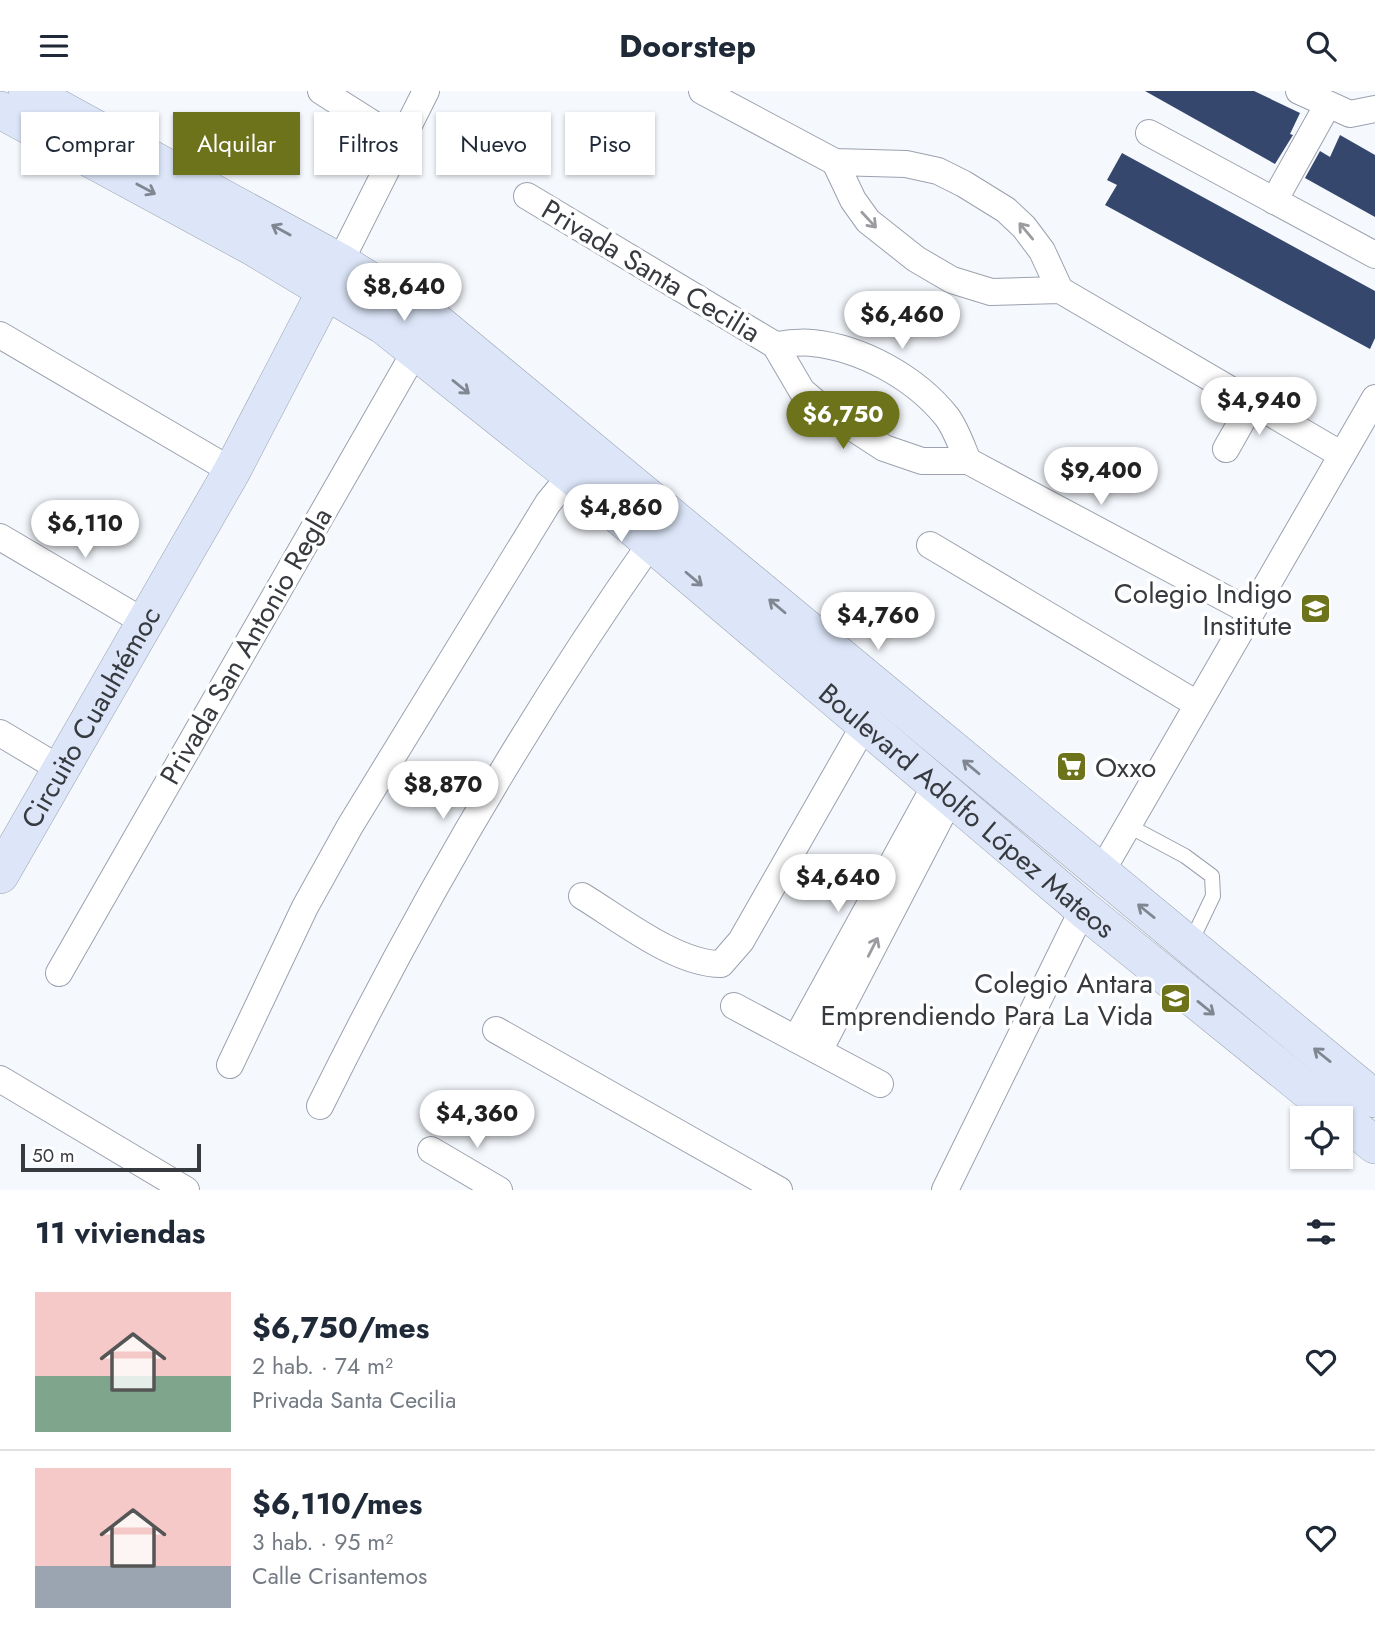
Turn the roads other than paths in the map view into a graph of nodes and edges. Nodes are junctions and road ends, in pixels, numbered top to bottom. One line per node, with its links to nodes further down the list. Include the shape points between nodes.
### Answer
1 (27, 91): 17 (street, Boulevard Adolfo López Mateos, one-way to 1)
2 (321, 91): 9 (street)
3 (426, 91): 10 (street)
4 (702, 91): 12 (street)
5 (1299, 91): 6 (street)
6 (1327, 106): 7 (street, via 1350,114); 15 (street)
7 (1375, 109)
8 (0, 110): 17 (street, Boulevard Adolfo López Mateos, one-way to 17)
9 (354, 112)
10 (415, 112)
11 (1149, 132): 15 (street)
12 (835, 162): 18 (street, one-way to 12, via 1042,251 1024,227 964,184 938,171 906,165); 18 (street, one-way to 18, via 868,221 907,253 952,280 990,292)
13 (383, 175): 17 (street)
14 (527, 196): 21 (street, Privada Santa Cecilia)
15 (1274, 201): 16 (street)
16 (1375, 255)
17 (334, 276): 19 (street, Boulevard Adolfo López Mateos); 22 (street, Boulevard Adolfo López Mateos); 28 (street, Circuito Cuauhtémoc)
18 (1059, 290): 24 (street)
19 (434, 320): 22 (street, Privada San Antonio Regla); 41 (street, Boulevard Adolfo López Mateos, one-way to 19)
20 (0, 335): 28 (street)
21 (775, 345): 27 (street, Privada Santa Cecilia, via 802,391 884,449 922,461); 27 (street, Privada Santa Cecilia, via 810,342 844,348 879,364 924,394 948,419)
22 (415, 350): 29 (street, Boulevard Adolfo López Mateos, one-way to 29); 46 (street, Privada San Antonio Regla)
23 (1375, 398): 26 (street)
24 (1252, 403): 25 (street); 26 (street)
25 (1226, 449)
26 (1342, 455): 33 (street)
27 (968, 461): 33 (street, Privada Santa Cecilia)
28 (232, 471): 34 (street, Circuito Cuauhtémoc)
29 (571, 475): 31 (street, Boulevard Adolfo López Mateos); 50 (street, via 548,503 350,826 305,907)
30 (0, 537): 34 (street)
31 (651, 543): 36 (street, Boulevard Adolfo López Mateos, one-way to 36); 54 (street, via 465,831)
32 (930, 545): 35 (street)
33 (1251, 612): 35 (street)
34 (146, 623): 38 (street, Circuito Cuauhtémoc)
35 (1197, 704): 40 (street)
36 (865, 724): 39 (street, Boulevard Adolfo López Mateos); 43 (street, via 741,941 721,964 683,955)
37 (0, 733): 38 (street)
38 (62, 770): 42 (street, Circuito Cuauhtémoc)
39 (943, 790): 44 (street, Boulevard Adolfo López Mateos); 49 (street)
40 (1127, 825): 41 (street); 45 (lane, via 1212,876 1213,896)
41 (1100, 874): 45 (street, Boulevard Adolfo López Mateos, one-way to 41)
42 (0, 875)
43 (582, 896)
44 (1083, 909): 55 (street, Boulevard Adolfo López Mateos, one-way to 55); 60 (street)
45 (1189, 947): 53 (street, Boulevard Adolfo López Mateos, one-way to 45)
46 (60, 972)
47 (734, 1006): 49 (street)
48 (496, 1030): 59 (street)
49 (808, 1045): 52 (street)
50 (230, 1065)
51 (0, 1079): 57 (street)
52 (880, 1084)
53 (1375, 1099)
54 (320, 1106)
55 (1375, 1145)
56 (431, 1150): 58 (street)
57 (187, 1190)
58 (499, 1190)
59 (779, 1190)
60 (945, 1190)

